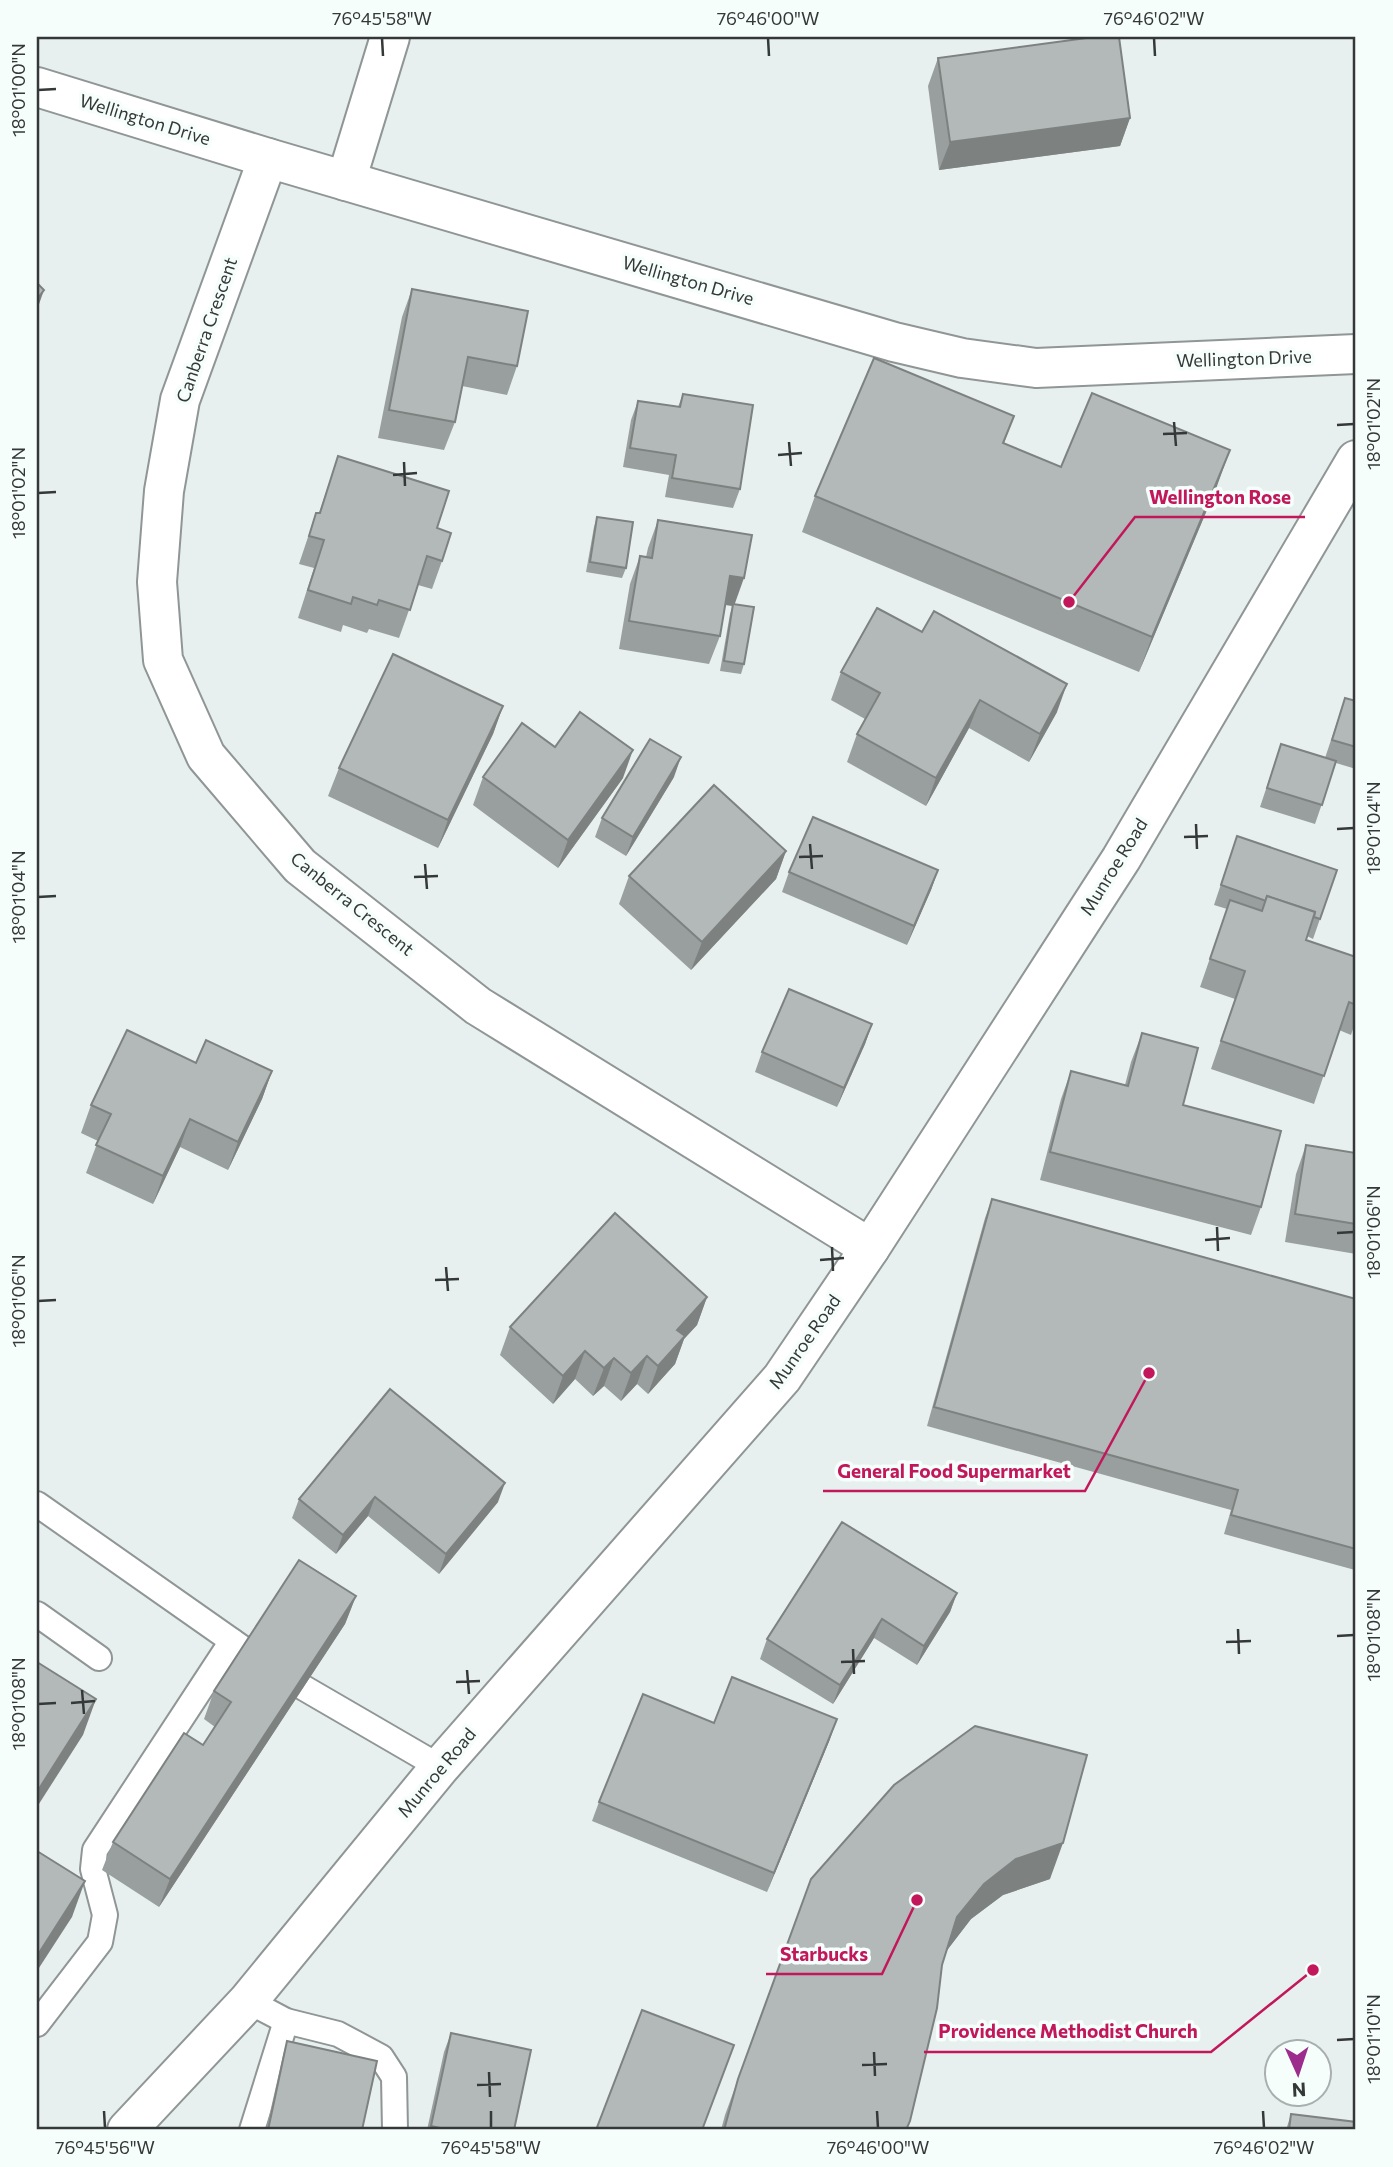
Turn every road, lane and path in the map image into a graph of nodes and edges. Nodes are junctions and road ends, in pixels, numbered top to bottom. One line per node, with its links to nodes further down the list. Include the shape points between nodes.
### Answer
1 (390, 37): 4 (street)
2 (37, 87): 3 (street, Wellington Drive)
3 (268, 158): 4 (street, Wellington Drive); 7 (street, Canberra Crescent, via 180,400 164,491 157,582 163,660 206,756 300,866 478,1006)
4 (346, 181): 5 (street, Wellington Drive, via 962,358 1036,368)
5 (1356, 354)
6 (1356, 460): 7 (street, Munroe Road, via 1121,859)
7 (870, 1248): 12 (street, Munroe Road, via 782,1378)
8 (37, 1504): 15 (lane, via 240,1646 95,1850 93,1869 106,1914 100,1942)
9 (37, 1614): 10 (lane)
10 (99, 1658)
11 (304, 1688): 12 (lane)
12 (440, 1767): 13 (street, Munroe Road)
13 (248, 2001): 14 (lane); 16 (street, Munroe Road)
14 (286, 2021): 17 (lane); 18 (lane, via 338,2034 381,2057 394,2077)
15 (37, 2024)
16 (127, 2130)
17 (252, 2130)
18 (395, 2130)

